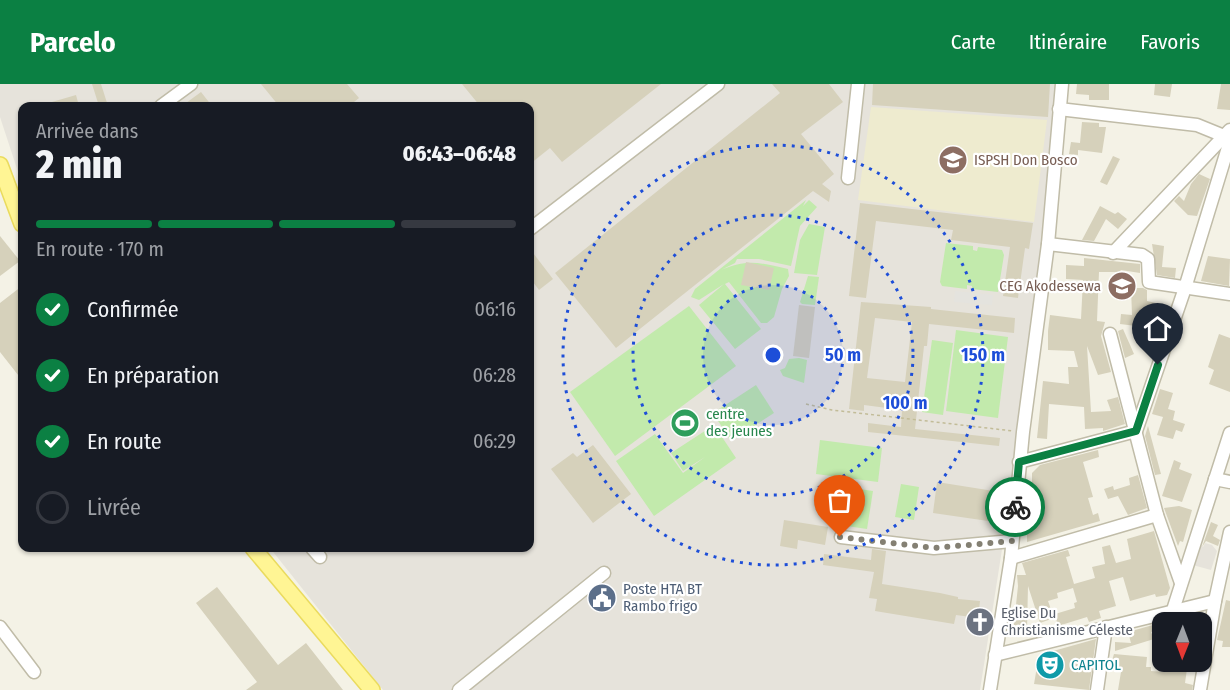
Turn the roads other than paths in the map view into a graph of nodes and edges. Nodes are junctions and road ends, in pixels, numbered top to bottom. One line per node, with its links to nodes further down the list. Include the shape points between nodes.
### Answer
1 (191, 84): 5 (street)
2 (718, 84): 11 (street)
3 (858, 84): 9 (street)
4 (1062, 84): 6 (street)
5 (166, 102)
6 (1059, 109): 7 (street, via 1197,125); 12 (street)
7 (1228, 135): 13 (street); 14 (street)
8 (0, 165): 10 (main road)
9 (848, 177)
10 (18, 210)
11 (534, 226)
12 (1048, 244): 13 (street); 19 (street)
13 (1113, 253): 14 (street, via 1145,256 1149,282)
14 (1185, 288): 15 (street); 17 (street)
15 (1230, 294)
16 (1110, 334): 17 (street)
17 (1136, 431): 19 (street); 22 (street)
18 (1230, 433): 20 (street)
19 (1019, 462): 25 (street)
20 (1215, 479): 21 (street); 29 (street)
21 (1230, 482)
22 (1157, 515): 27 (street); 29 (street)
23 (1230, 531): 30 (street)
24 (840, 537): 25 (street, via 934,548)
25 (1012, 541): 27 (street)
26 (258, 552): 36 (main road)
27 (1011, 558): 34 (street)
28 (603, 573): 37 (street)
29 (1181, 583): 31 (street)
30 (1215, 601): 31 (street); 40 (street)
31 (1173, 610): 33 (street)
32 (0, 627): 35 (street)
33 (1106, 627): 34 (street); 39 (street)
34 (995, 656): 38 (street)
35 (34, 672)
36 (372, 690)
37 (459, 690)
38 (990, 690)
39 (1097, 690)
40 (1200, 690)

